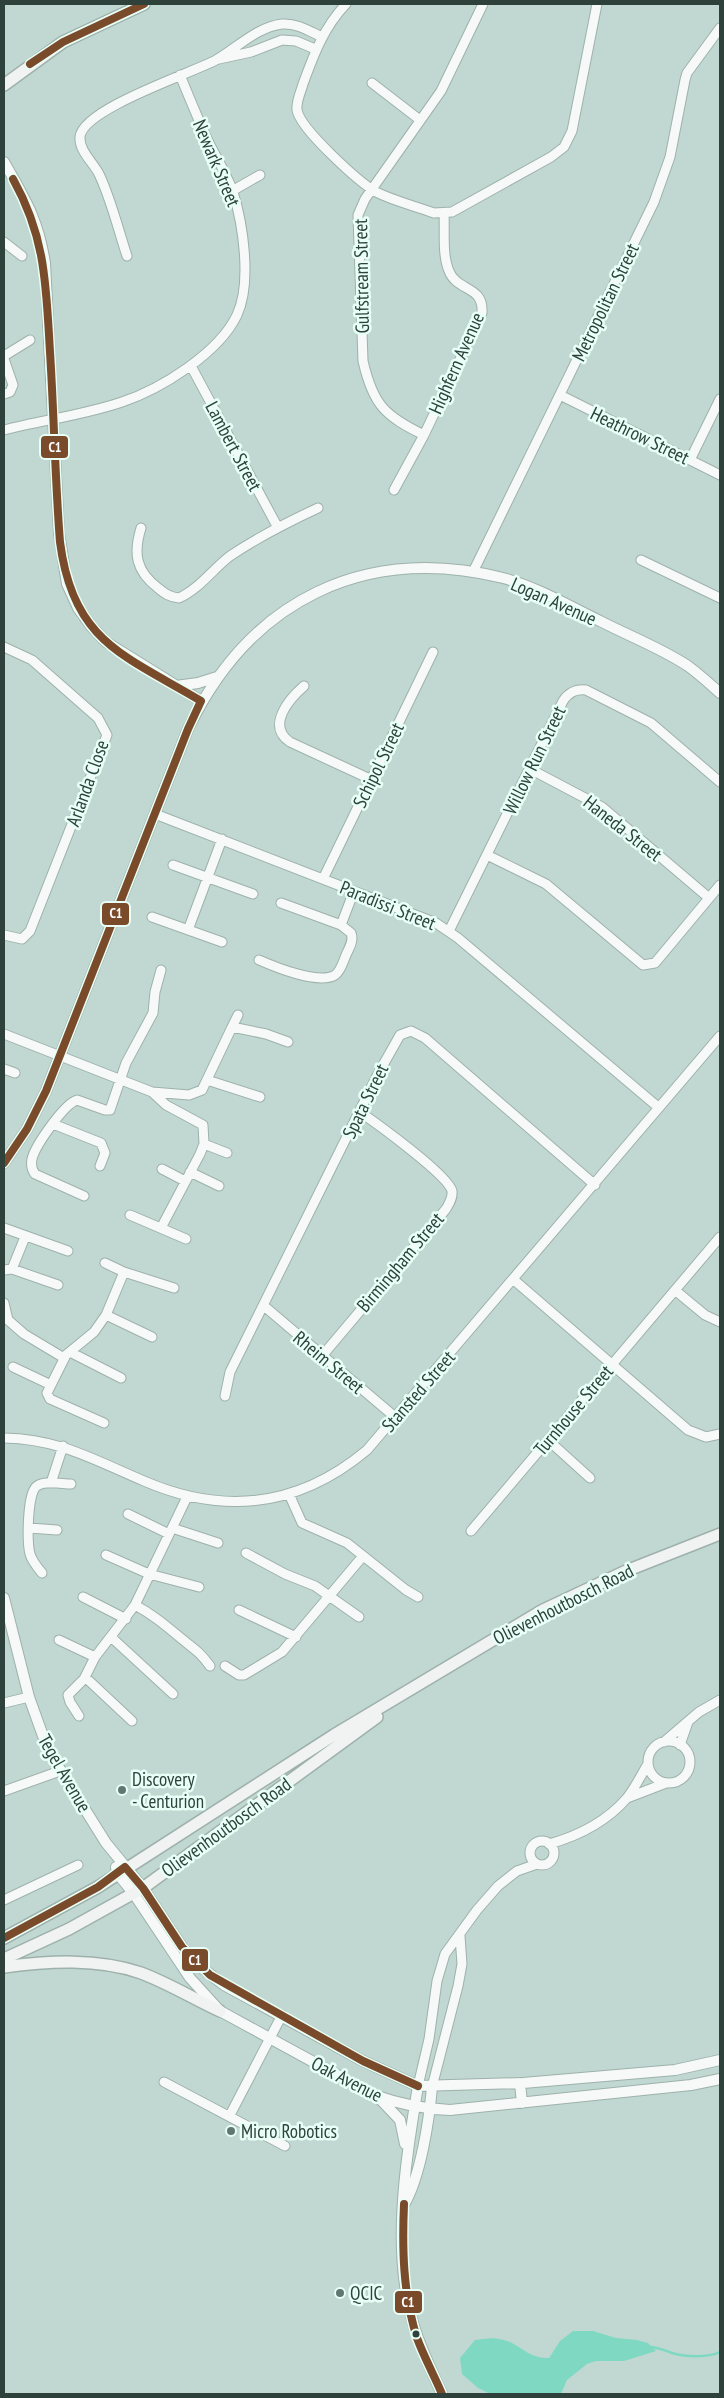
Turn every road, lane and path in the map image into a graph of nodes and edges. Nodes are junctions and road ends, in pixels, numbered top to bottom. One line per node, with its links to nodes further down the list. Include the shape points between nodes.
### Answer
1 (144, 4): 9 (main road, via 63,42)
2 (346, 4): 6 (street)
3 (483, 4): 14 (street, Gulfstream Street, via 446,81)
4 (597, 4): 21 (street, via 572,131 564,147)
5 (720, 28): 29 (street, Metropolitan Street, via 687,73 670,157 654,202)
6 (322, 37): 7 (street); 8 (street, via 297,25 282,24 252,37)
7 (315, 49): 8 (street, via 296,41 282,40); 19 (street, via 298,102 300,119 358,179)
8 (216, 60): 10 (street)
9 (30, 64): 11 (main road); 13 (main road)
10 (180, 75): 20 (street, Newark Street); 24 (street, via 107,110 91,120 81,132 81,144 98,174)
11 (4, 78)
12 (372, 83): 14 (street)
13 (4, 85)
14 (420, 120): 19 (street, Gulfstream Street)
15 (4, 162): 18 (street)
16 (4, 167): 18 (street)
17 (260, 176): 20 (street)
18 (13, 179): 31 (street, via 29,206 42,244)
19 (373, 190): 21 (street); 33 (street, Gulfstream Street, via 360,207 357,224 365,369 373,392 390,418)
20 (232, 191): 27 (street, Newark Street, via 240,220 244,257 242,301 227,331)
21 (444, 214): 33 (street, Highfern Avenue, via 448,269 452,278 480,298 482,314)
22 (4, 242): 23 (street)
23 (22, 256)
24 (127, 256)
25 (30, 340): 26 (street)
26 (4, 357): 28 (street, via 13,387)
27 (191, 366): 31 (street, Newark Street, via 121,403); 38 (street, Lambert Street)
28 (4, 394)
29 (560, 395): 34 (street, Heathrow Street); 41 (street, Metropolitan Street)
30 (720, 399): 34 (street)
31 (54, 418): 32 (street, Newark Street); 46 (street, via 59,533 67,584 78,608 106,642)
32 (4, 430)
33 (424, 436): 36 (street, Highfern Avenue)
34 (690, 460): 35 (street, Heathrow Street)
35 (720, 474)
36 (394, 490)
37 (318, 508): 38 (street)
38 (277, 526): 39 (street, via 231,556 179,598 165,594 140,570 135,551)
39 (141, 528)
40 (641, 560): 42 (street)
41 (473, 572): 45 (street, Logan Avenue, via 434,568 393,569 308,595 243,645); 48 (street, Logan Avenue, via 504,578 540,591 682,662)
42 (720, 598)
43 (4, 647): 68 (street, Arlanda Close, via 32,660 98,718 107,735 30,931 22,939)
44 (433, 652): 51 (street, Schipol Street)
45 (217, 677): 46 (street); 49 (street, Logan Avenue)
46 (176, 686): 49 (street)
47 (304, 686): 51 (street, via 291,697 281,716 282,733 290,742)
48 (720, 692)
49 (201, 701): 53 (street, Logan Avenue)
50 (530, 769): 52 (street, Willow Run Street, via 566,696 579,689 650,723); 55 (street, Willow Run Street); 62 (street, Haneda Street, via 602,808)
51 (370, 780): 58 (street, Schipol Street)
52 (720, 782)
53 (155, 814): 54 (street, Paradissi Street); 77 (street, Logan Avenue)
54 (222, 839): 57 (street); 58 (street, Paradissi Street)
55 (487, 855): 62 (street, via 546,884 643,965 655,963); 67 (street, Willow Run Street)
56 (173, 865): 57 (street)
57 (208, 877): 61 (street); 66 (street)
58 (323, 879): 60 (street, Paradissi Street)
59 (720, 885): 62 (street)
60 (354, 891): 65 (street); 67 (street, Paradissi Street, via 419,914)
61 (253, 894)
62 (709, 898)
63 (281, 903): 65 (street)
64 (152, 917): 66 (street)
65 (341, 925): 70 (street, via 353,937 340,970 334,976 297,974)
66 (188, 930): 69 (street)
67 (449, 931): 84 (street, Paradissi Street)
68 (4, 936)
69 (222, 942)
70 (259, 960)
71 (160, 970): 80 (street, via 154,1013 129,1056)
72 (238, 1015): 73 (street)
73 (232, 1027): 76 (street); 81 (street)
74 (4, 1034): 77 (street)
75 (720, 1036): 84 (street, Stansted Street)
76 (288, 1042)
77 (60, 1056): 80 (street); 89 (street, Logan Avenue, via 33,1116)
78 (4, 1069): 79 (street)
79 (15, 1073)
80 (120, 1079): 82 (street); 86 (street, via 110,1110 77,1100 66,1106)
81 (208, 1080): 82 (street, via 196,1094); 83 (street)
82 (152, 1092): 87 (street, via 166,1105 201,1122)
83 (260, 1097)
84 (658, 1107): 94 (street, Stansted Street)
85 (360, 1112): 94 (street, Spata Street, via 396,1040 411,1031 425,1038); 112 (street, Spata Street); 118 (street, Birmingham Street, via 442,1178 452,1195 446,1209)
86 (53, 1124): 90 (street, via 101,1143 105,1153); 96 (street, via 34,1155 33,1171)
87 (204, 1144): 88 (street); 92 (street)
88 (227, 1153)
89 (4, 1163)
90 (100, 1166)
91 (162, 1169): 93 (street)
92 (190, 1172): 93 (street); 95 (street)
93 (185, 1182): 99 (street)
94 (595, 1185): 107 (street, Stansted Street)
95 (219, 1186)
96 (84, 1196)
97 (130, 1215): 99 (street)
98 (4, 1228): 100 (street)
99 (161, 1228): 102 (street)
100 (25, 1237): 103 (street); 105 (street)
101 (720, 1237): 110 (street, Turnhouse Street)
102 (186, 1240)
103 (68, 1250)
104 (105, 1263): 106 (street)
105 (8, 1270): 108 (street)
106 (124, 1272): 109 (street); 113 (street)
107 (514, 1280): 119 (street); 124 (street, Stansted Street)
108 (58, 1285)
109 (174, 1288)
110 (676, 1291): 115 (street, via 705,1315); 119 (street, Turnhouse Street)
111 (4, 1303): 114 (street)
112 (264, 1306): 118 (street, Rheim Street); 123 (street, Spata Street, via 230,1372)
113 (106, 1315): 116 (street); 117 (street, via 94,1332)
114 (6, 1321): 117 (street, via 24,1334)
115 (720, 1322)
116 (152, 1337)
117 (67, 1355): 121 (street); 122 (street)
118 (322, 1356): 124 (street, Rheim Street)
119 (612, 1364): 126 (street, via 688,1430 706,1436); 128 (street, Turnhouse Street)
120 (13, 1367): 122 (street)
121 (121, 1378)
122 (51, 1385): 125 (street, via 47,1393 50,1399)
123 (225, 1396)
124 (395, 1417): 133 (street, Stansted Street, via 367,1450 344,1468 322,1482)
125 (104, 1423)
126 (720, 1434)
127 (4, 1438): 129 (street, Stansted Street)
128 (548, 1440): 130 (street); 140 (street, Turnhouse Street)
129 (63, 1446): 131 (street); 134 (street, Stansted Street)
130 (590, 1478)
131 (50, 1483): 132 (street); 137 (street, via 40,1484 33,1490)
132 (72, 1484)
133 (289, 1494): 134 (street, Stansted Street, via 244,1503); 146 (street, via 302,1523 347,1543)
134 (187, 1497): 139 (street)
135 (128, 1514): 139 (street)
136 (720, 1527): 144 (main road, Olievenhoutbosch Road)
137 (29, 1528): 138 (street); 147 (street, via 30,1553)
138 (57, 1530)
139 (171, 1531): 142 (street); 148 (street)
140 (472, 1531)
141 (720, 1534): 144 (main road, Olievenhoutbosch Road)
142 (218, 1542)
143 (246, 1553): 151 (street, via 315,1586)
144 (667, 1554): 166 (main road, Olievenhoutbosch Road, via 543,1610)
145 (106, 1555): 148 (street)
146 (363, 1556): 151 (street); 152 (street)
147 (42, 1573)
148 (149, 1574): 149 (street); 154 (street)
149 (199, 1587)
150 (83, 1597): 157 (street)
151 (330, 1597): 156 (street); 160 (street)
152 (418, 1597)
153 (4, 1598): 158 (street, Tegel Avenue)
154 (135, 1605): 157 (street); 163 (street, via 160,1619 198,1650)
155 (238, 1610): 160 (street)
156 (359, 1617)
157 (126, 1619): 159 (street)
158 (6, 1622): 168 (street, Tegel Avenue)
159 (111, 1636): 162 (street); 167 (street)
160 (296, 1637): 164 (street, via 278,1656 244,1675)
161 (59, 1640): 162 (street)
162 (95, 1657): 165 (street)
163 (210, 1666)
164 (225, 1666)
165 (85, 1676): 171 (street, via 68,1695); 172 (street)
166 (410, 1691): 187 (main road, Olievenhoutbosch Road, via 334,1734); 189 (main road, Olievenhoutbosch Road)
167 (173, 1694)
168 (29, 1697): 170 (street); 177 (street, Tegel Avenue, via 48,1750)
169 (720, 1700): 173 (street)
170 (4, 1703)
171 (79, 1716)
172 (132, 1721)
173 (688, 1722): 174 (street); 175 (street)
174 (664, 1742): 175 (street); 176 (street, via 651,1752)
175 (680, 1745): 178 (street, via 688,1755 689,1769 680,1780)
176 (648, 1764): 178 (street, via 654,1776); 180 (street)
177 (60, 1770): 179 (street); 187 (street, Tegel Avenue)
178 (666, 1783): 180 (street)
179 (4, 1792)
180 (627, 1798): 181 (street)
181 (573, 1837): 182 (street); 184 (street)
182 (550, 1844): 183 (street, via 538,1842); 184 (street)
183 (530, 1851): 185 (street); 188 (street)
184 (554, 1854): 185 (street, via 548,1864)
185 (537, 1864): 188 (street)
186 (78, 1865): 190 (street)
187 (121, 1870): 189 (street, Tegel Avenue); 192 (main road, Olievenhoutbosch Road, via 98,1887)
188 (517, 1871): 191 (street, via 488,1897)
189 (138, 1891): 193 (main road, Olievenhoutbosch Road); 195 (street, Oak Avenue, via 190,1978); 196 (street, Oak Avenue, via 202,1968 224,1985)
190 (4, 1900)
191 (460, 1936): 202 (street, via 441,1962); 203 (street, via 462,1964 458,1986)
192 (4, 1938)
193 (4, 1959)
194 (4, 1968): 195 (main road, via 40,1962 112,1967 140,1973)
195 (220, 2011): 197 (street, Oak Avenue)
196 (282, 2015): 197 (street); 202 (street, Oak Avenue, via 363,2062)
197 (268, 2038): 204 (street, Oak Avenue); 208 (street)
198 (720, 2060): 201 (street, Oak Avenue, via 675,2070)
199 (720, 2079): 205 (street, Oak Avenue)
200 (164, 2082): 208 (street)
201 (520, 2083): 203 (street, Oak Avenue); 205 (street)
202 (418, 2086): 203 (street, Oak Avenue); 206 (street)
203 (432, 2087): 207 (street)
204 (374, 2095): 206 (street, Oak Avenue); 210 (street, via 400,2120)
205 (522, 2103): 207 (street, Oak Avenue, via 450,2110)
206 (415, 2106): 207 (street, Oak Avenue); 210 (street)
207 (430, 2108): 211 (street, via 412,2188)
208 (230, 2115): 209 (street)
209 (285, 2146)
210 (406, 2160): 211 (street)
211 (404, 2204): 212 (street, via 402,2248 407,2298 417,2337)
212 (442, 2393)

